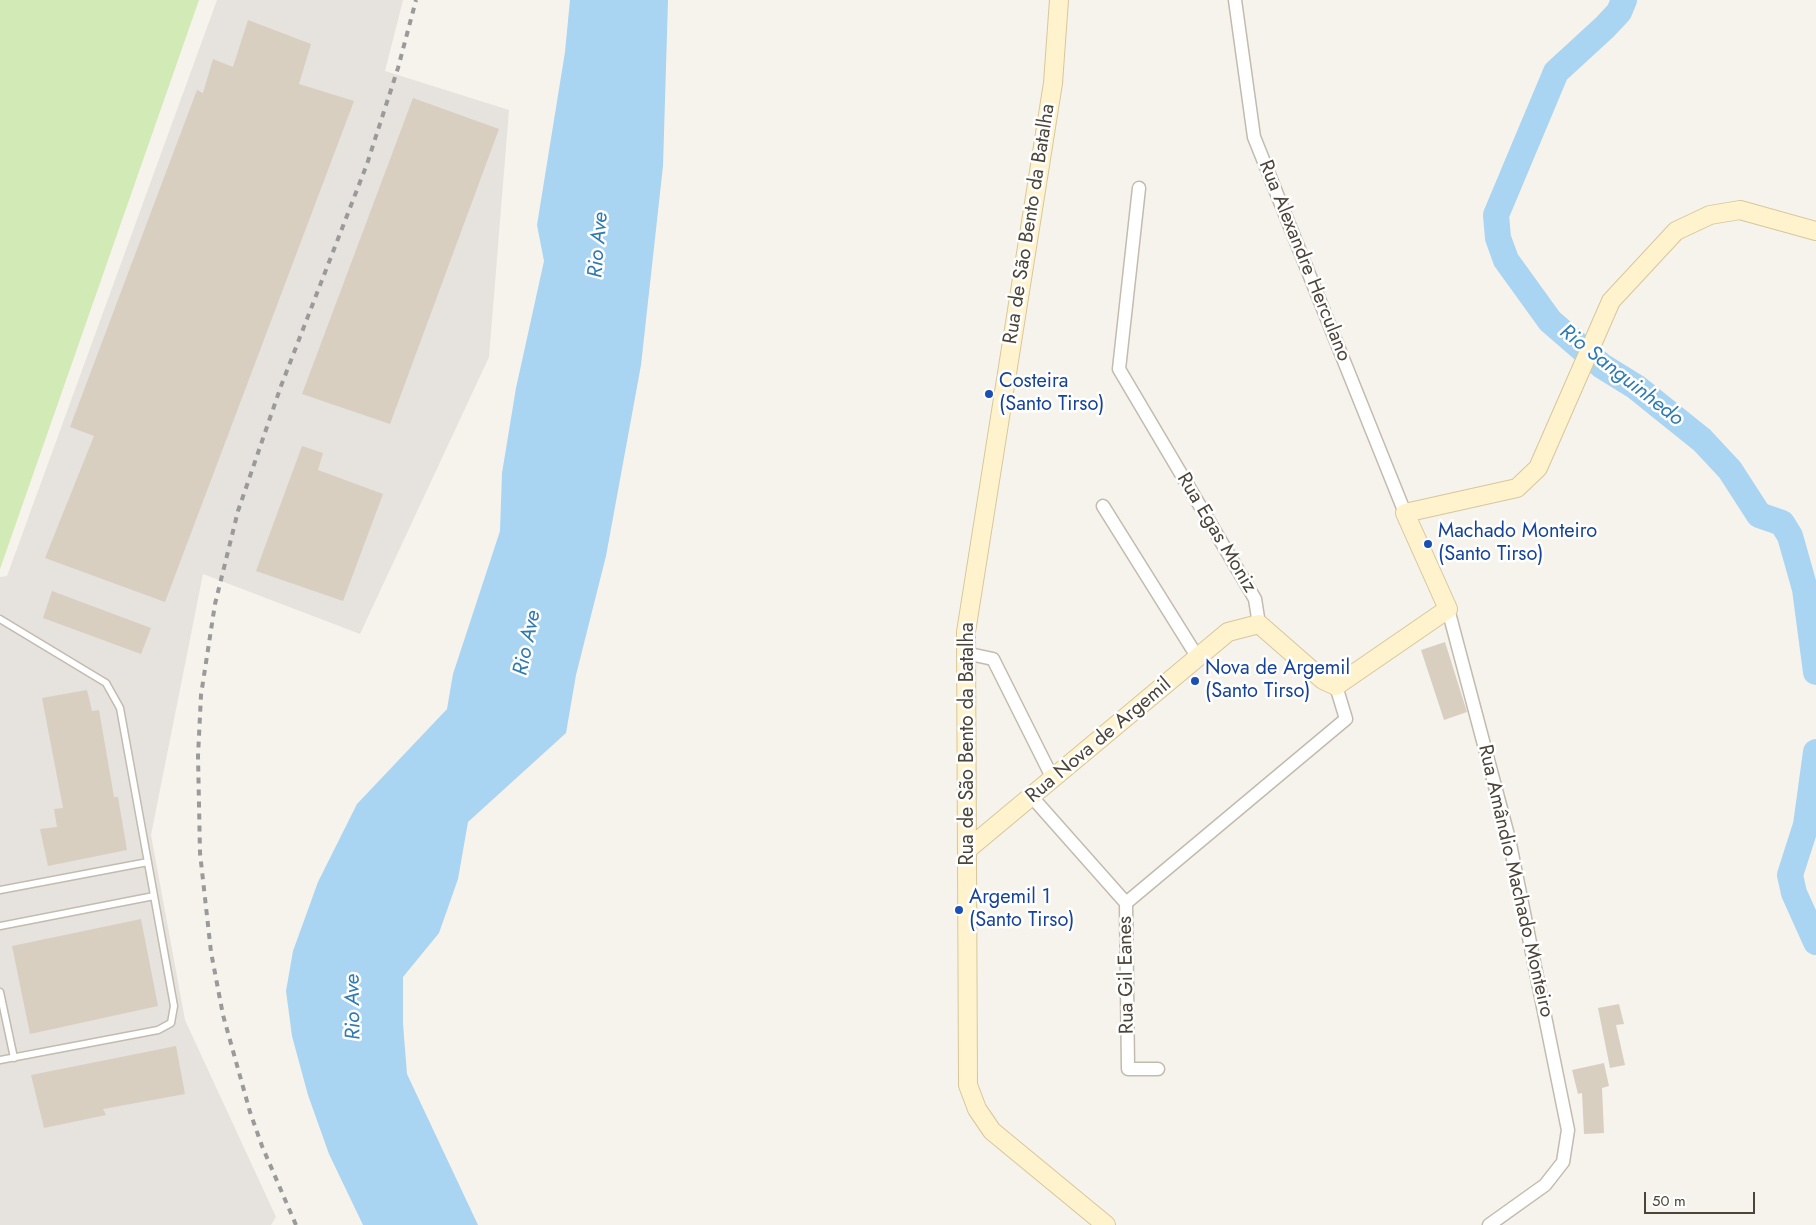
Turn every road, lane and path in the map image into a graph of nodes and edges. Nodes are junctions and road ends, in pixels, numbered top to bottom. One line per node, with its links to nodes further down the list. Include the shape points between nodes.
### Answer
1 (1059, 0): 10 (street, Rua de São Bento da Batalha, via 1053,83)
2 (1235, 0): 6 (street, Rua Alexandre Herculano, via 1254,137)
3 (1139, 188): 9 (street, Rua Egas Moniz, via 1119,369 1255,599)
4 (1816, 231): 6 (street, via 1740,210 1710,215 1676,231 1611,302 1538,468 1517,488)
5 (1103, 506): 11 (street)
6 (1405, 514): 7 (street, Rua Amândio Machado Monteiro)
7 (1448, 609): 12 (street); 26 (street, Rua Amândio Machado Monteiro, via 1509,839 1568,1130 1563,1162 1545,1185)
8 (0, 619): 16 (lane, via 106,683 120,708)
9 (1260, 624): 11 (street, Rua Nova de Argemil, via 1228,632); 12 (street, via 1323,680)
10 (965, 653): 13 (street, via 993,659); 15 (street, Rua de São Bento da Batalha)
11 (1198, 658): 13 (street, Rua Nova de Argemil)
12 (1336, 686): 19 (street, via 1346,719)
13 (1053, 779): 14 (street, Rua Nova de Argemil)
14 (1032, 797): 15 (street, Rua Nova de Argemil); 19 (street, Rua Gil Eanes)
15 (968, 849): 25 (street, Rua de São Bento da Batalha, via 968,1084 977,1109 992,1131)
16 (148, 862): 17 (lane); 18 (lane)
17 (0, 890)
18 (154, 896): 20 (lane); 22 (lane, via 174,1006 171,1022 158,1030)
19 (1126, 903): 24 (street, Rua Gil Eanes, via 1128,1069)
20 (0, 926)
21 (0, 992): 22 (lane)
22 (14, 1058): 23 (lane)
23 (0, 1060)
24 (1158, 1069)
25 (1106, 1225)
26 (1489, 1225)

